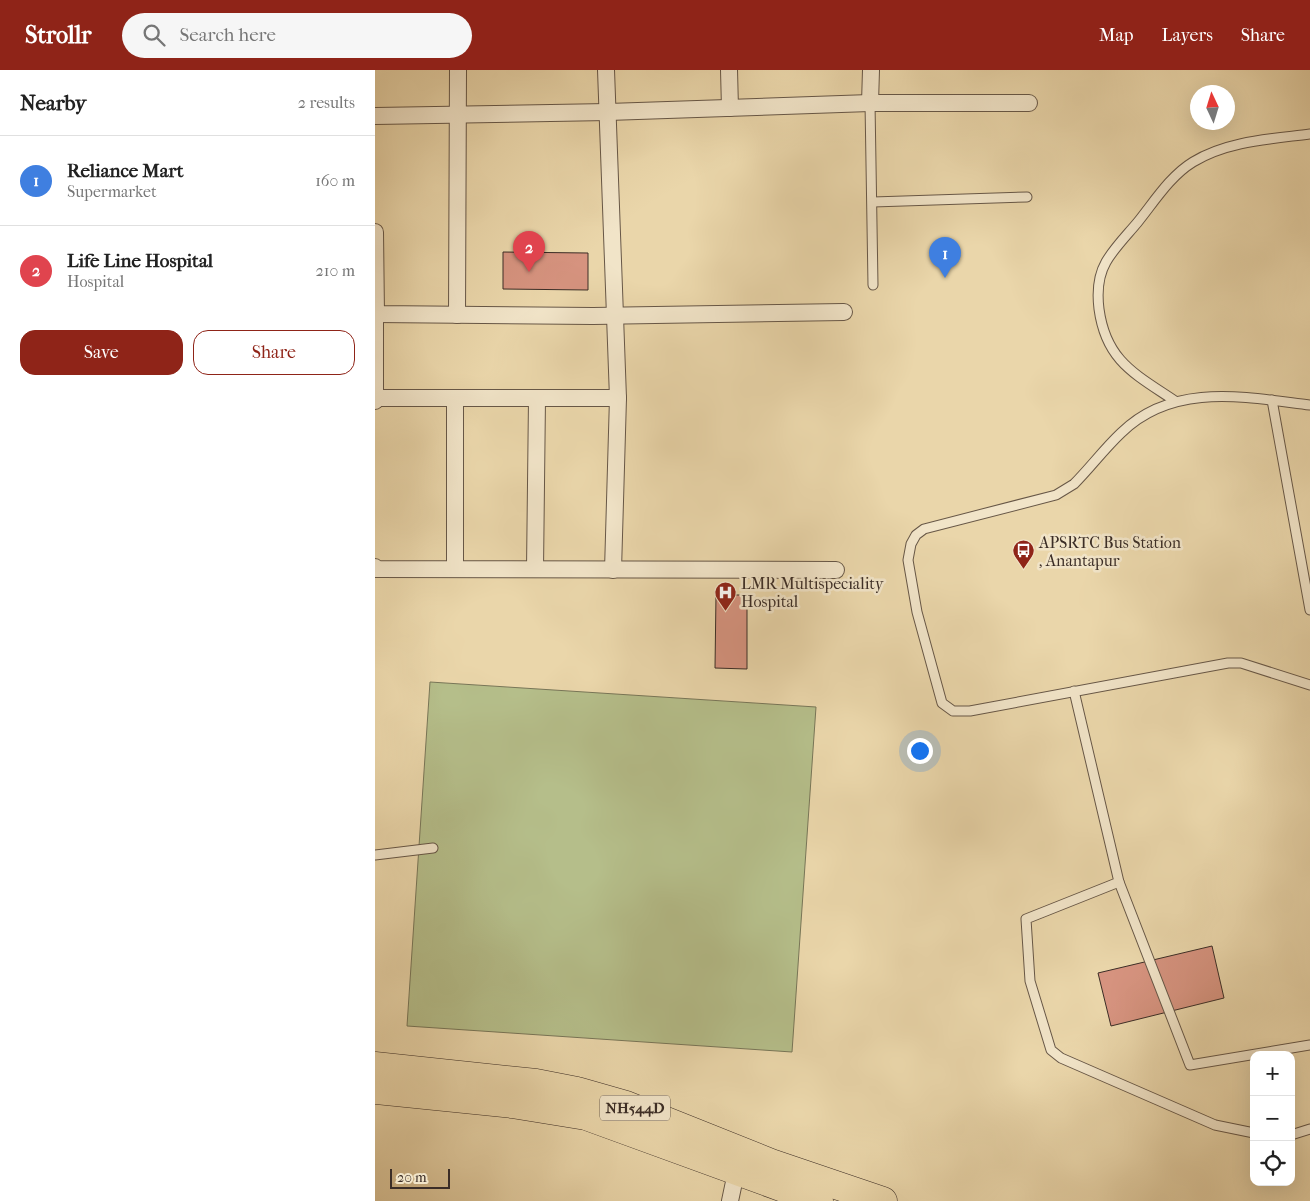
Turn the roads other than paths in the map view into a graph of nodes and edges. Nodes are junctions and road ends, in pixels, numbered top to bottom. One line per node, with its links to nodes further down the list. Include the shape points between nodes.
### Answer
1 (458, 70): 9 (street)
2 (606, 70): 8 (street)
3 (729, 70): 7 (street)
4 (871, 70): 5 (street)
5 (870, 103): 6 (street); 7 (street); 13 (lane)
6 (1029, 103)
7 (730, 108): 8 (street)
8 (608, 112): 9 (street); 18 (street)
9 (458, 114): 10 (street); 19 (street)
10 (375, 116)
11 (1310, 134): 25 (lane, via 1242,144 1193,162 1173,178 1107,260 1099,277 1098,301 1101,326 1110,349 1128,369)
12 (1027, 197): 13 (lane)
13 (873, 202): 15 (lane)
14 (375, 232): 17 (street)
15 (873, 285)
16 (844, 312): 18 (street)
17 (375, 314): 19 (street); 21 (street)
18 (617, 314): 19 (street); 20 (street)
19 (457, 315)
20 (618, 398): 23 (street); 30 (street)
21 (375, 399): 22 (street)
22 (455, 399): 23 (street); 28 (street)
23 (537, 399): 29 (street)
24 (1272, 400): 25 (lane, via 1200,396); 26 (lane); 32 (lane)
25 (1175, 401): 34 (lane, via 1157,407 1132,424 1066,490 935,525 916,535 911,544 908,560 917,612 946,708 953,712 970,711)
26 (1310, 405)
27 (375, 567): 28 (street)
28 (455, 569): 29 (street)
29 (535, 569): 30 (street)
30 (613, 570): 31 (street)
31 (836, 570)
32 (1310, 610)
33 (1310, 685): 34 (lane, via 1233,663)
34 (1074, 691): 37 (lane)
35 (433, 848): 36 (lane)
36 (375, 854)
37 (1119, 882): 38 (lane, via 1190,1065); 42 (lane, via 1027,919 1030,981 1051,1050 1061,1058 1215,1125)
38 (1310, 1046)
39 (375, 1066): 44 (highway, NH544D, via 577,1090 626,1105)
40 (375, 1090): 44 (highway, NH544D, via 512,1104 586,1116)
41 (1310, 1130): 43 (lane)
42 (1250, 1132)
43 (1295, 1134)
44 (738, 1161): 45 (street); 46 (highway, NH544D); 47 (highway, NH544D)
45 (730, 1201)
46 (819, 1201)
47 (883, 1201)

